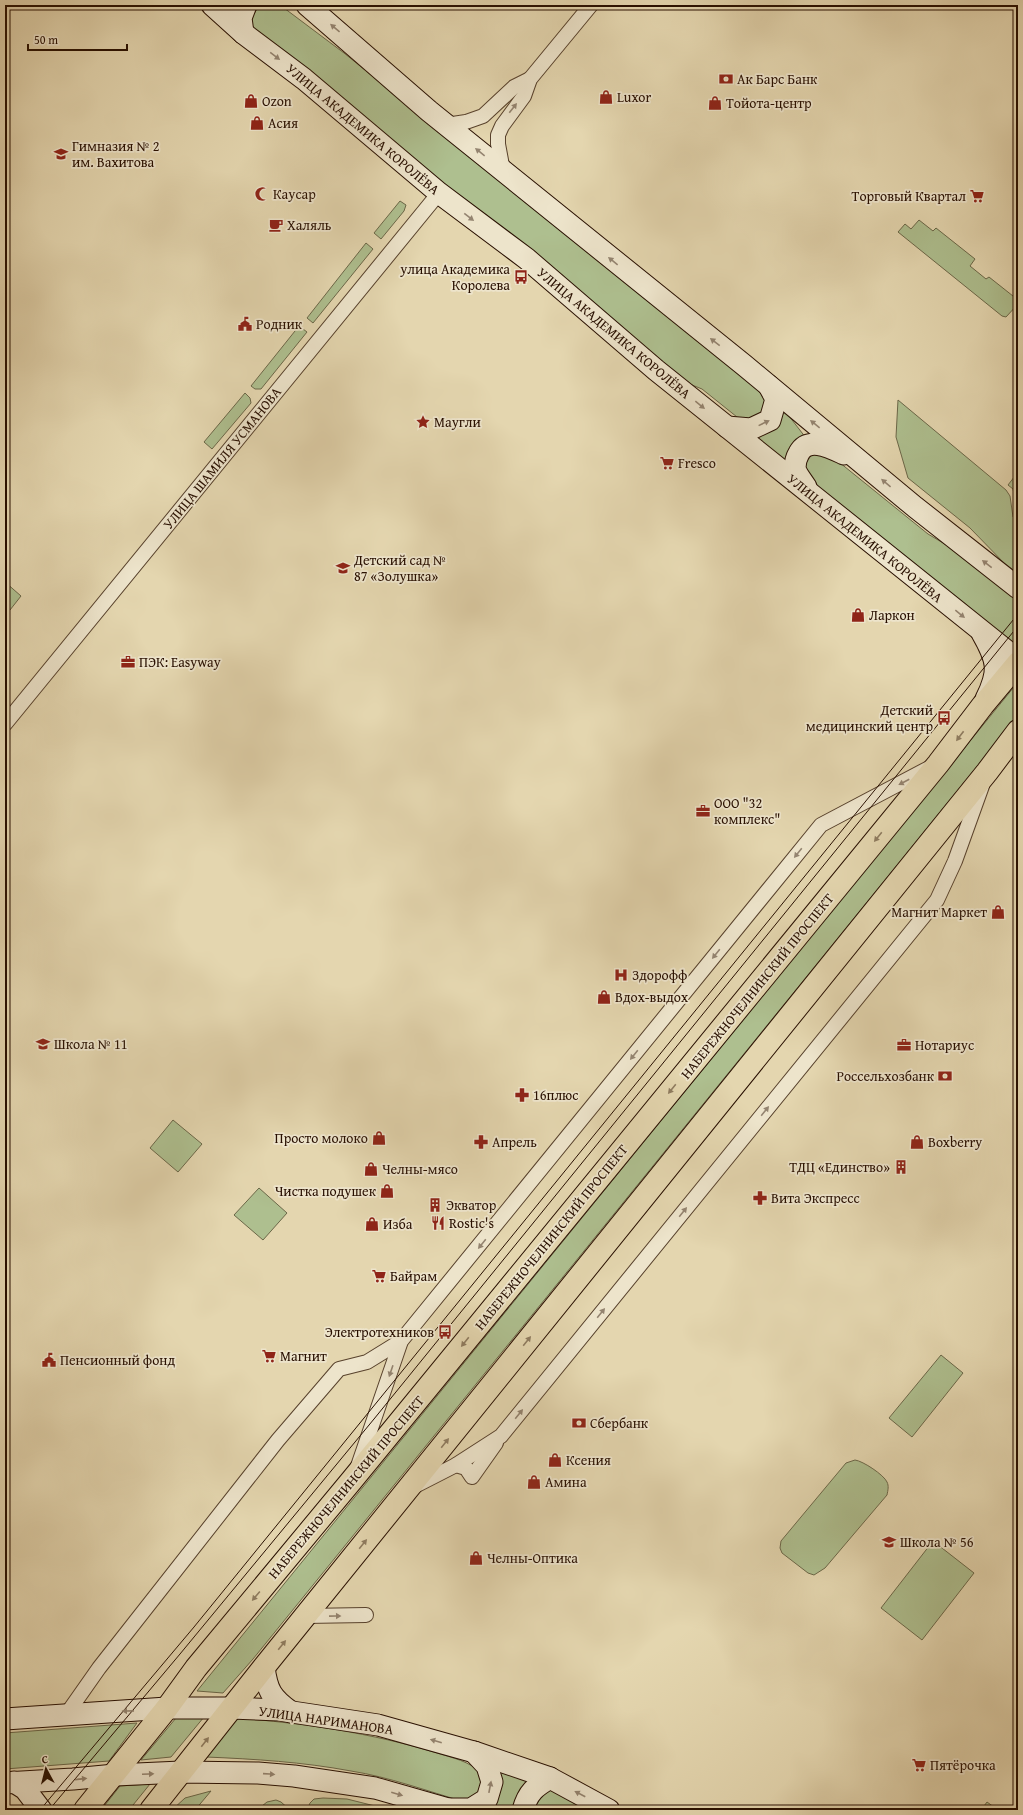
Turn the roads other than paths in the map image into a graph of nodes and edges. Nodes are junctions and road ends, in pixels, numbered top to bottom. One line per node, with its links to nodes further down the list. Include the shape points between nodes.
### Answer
1 (212, 5): 5 (street, УЛИЦА АКАДЕМИКА КОРОЛЁВА)
2 (246, 5): 5 (street, via 241,18)
3 (307, 5): 7 (street, one-way to 3)
4 (591, 5): 6 (street)
5 (243, 33): 9 (street, УЛИЦА АКАДЕМИКА КОРОЛЁВА, one-way to 9, via 304,79)
6 (530, 80): 7 (street, via 514,87 483,116); 8 (street, one-way to 6, via 498,135 509,114 524,96)
7 (446, 125): 8 (street, one-way to 7)
8 (503, 171): 10 (street, one-way to 8)
9 (439, 193): 11 (street, УЛИЦА АКАДЕМИКА КОРОЛЁВА, one-way to 11, via 527,259 656,370); 19 (street, УЛИЦА ШАМИЛЯ УСМАНОВА)
10 (769, 386): 11 (street, one-way to 10, via 751,429 770,420 776,399); 12 (street, one-way to 10)
11 (727, 427): 13 (street, УЛИЦА АКАДЕМИКА КОРОЛЁВА)
12 (867, 467): 13 (street, via 829,446 811,444 800,450 795,470); 14 (street, one-way to 12)
13 (810, 493): 15 (street, УЛИЦА АКАДЕМИКА КОРОЛЁВА, one-way to 15)
14 (1018, 588)
15 (980, 630): 16 (street, УЛИЦА АКАДЕМИКА КОРОЛЁВА); 18 (street, via 993,651 995,665 995,680)
16 (1018, 660)
17 (1018, 663): 18 (main road, НАБЕРЕЖНОЧЕЛНИНСКИЙ ПРОСПЕКТ)
18 (983, 705): 21 (main road, НАБЕРЕЖНОЧЕЛНИНСКИЙ ПРОСПЕКТ, one-way to 21)
19 (5, 724)
20 (1018, 732): 22 (main road)
21 (938, 764): 23 (street, one-way to 23, via 821,825); 24 (main road, НАБЕРЕЖНОЧЕЛНИНСКИЙ ПРОСПЕКТ, one-way to 24)
22 (987, 772): 25 (main road, one-way to 22); 25 (street, one-way to 22, via 456,1465 501,1436 937,900 955,861)
23 (401, 1341): 24 (street, one-way to 24); 32 (street, via 367,1362 339,1369 278,1440 99,1668)
24 (352, 1480): 29 (main road, НАБЕРЕЖНОЧЕЛНИНСКИЙ ПРОСПЕКТ, one-way to 29, via 196,1668)
25 (407, 1490): 27 (main road, one-way to 25)
26 (366, 1615): 27 (street, one-way to 26)
27 (305, 1616): 28 (main road, one-way to 27)
28 (264, 1667): 30 (main road); 31 (street, via 266,1684 272,1697)
29 (167, 1708): 30 (street, УЛИЦА НАРИМАНОВА); 32 (street, УЛИЦА НАРИМАНОВА, one-way to 32); 36 (main road, НАБЕРЕЖНОЧЕЛНИНСКИЙ ПРОСПЕКТ)
30 (231, 1708): 31 (street, УЛИЦА НАРИМАНОВА); 35 (main road, one-way to 30)
31 (291, 1712): 34 (street, УЛИЦА НАРИМАНОВА, one-way to 31, via 378,1725)
32 (66, 1715): 33 (street, УЛИЦА НАРИМАНОВА)
33 (5, 1719)
34 (474, 1752): 37 (street, УЛИЦА НАРИМАНОВА); 42 (street, one-way to 34, via 472,1809 487,1799 492,1782 489,1771)
35 (181, 1772): 36 (street, one-way to 35); 41 (main road); 42 (street, one-way to 42, via 294,1776 375,1788)
36 (115, 1775): 38 (street, one-way to 36, via 73,1780); 40 (main road, НАБЕРЕЖНОЧЕЛНИНСКИЙ ПРОСПЕКТ)
37 (550, 1778): 43 (street, via 536,1786 526,1798); 44 (street, УЛИЦА НАРИМАНОВА, one-way to 37)
38 (10, 1782): 39 (street, via 25,1789)
39 (42, 1810)
40 (85, 1810)
41 (151, 1810)
42 (451, 1810)
43 (523, 1810)
44 (609, 1810)

